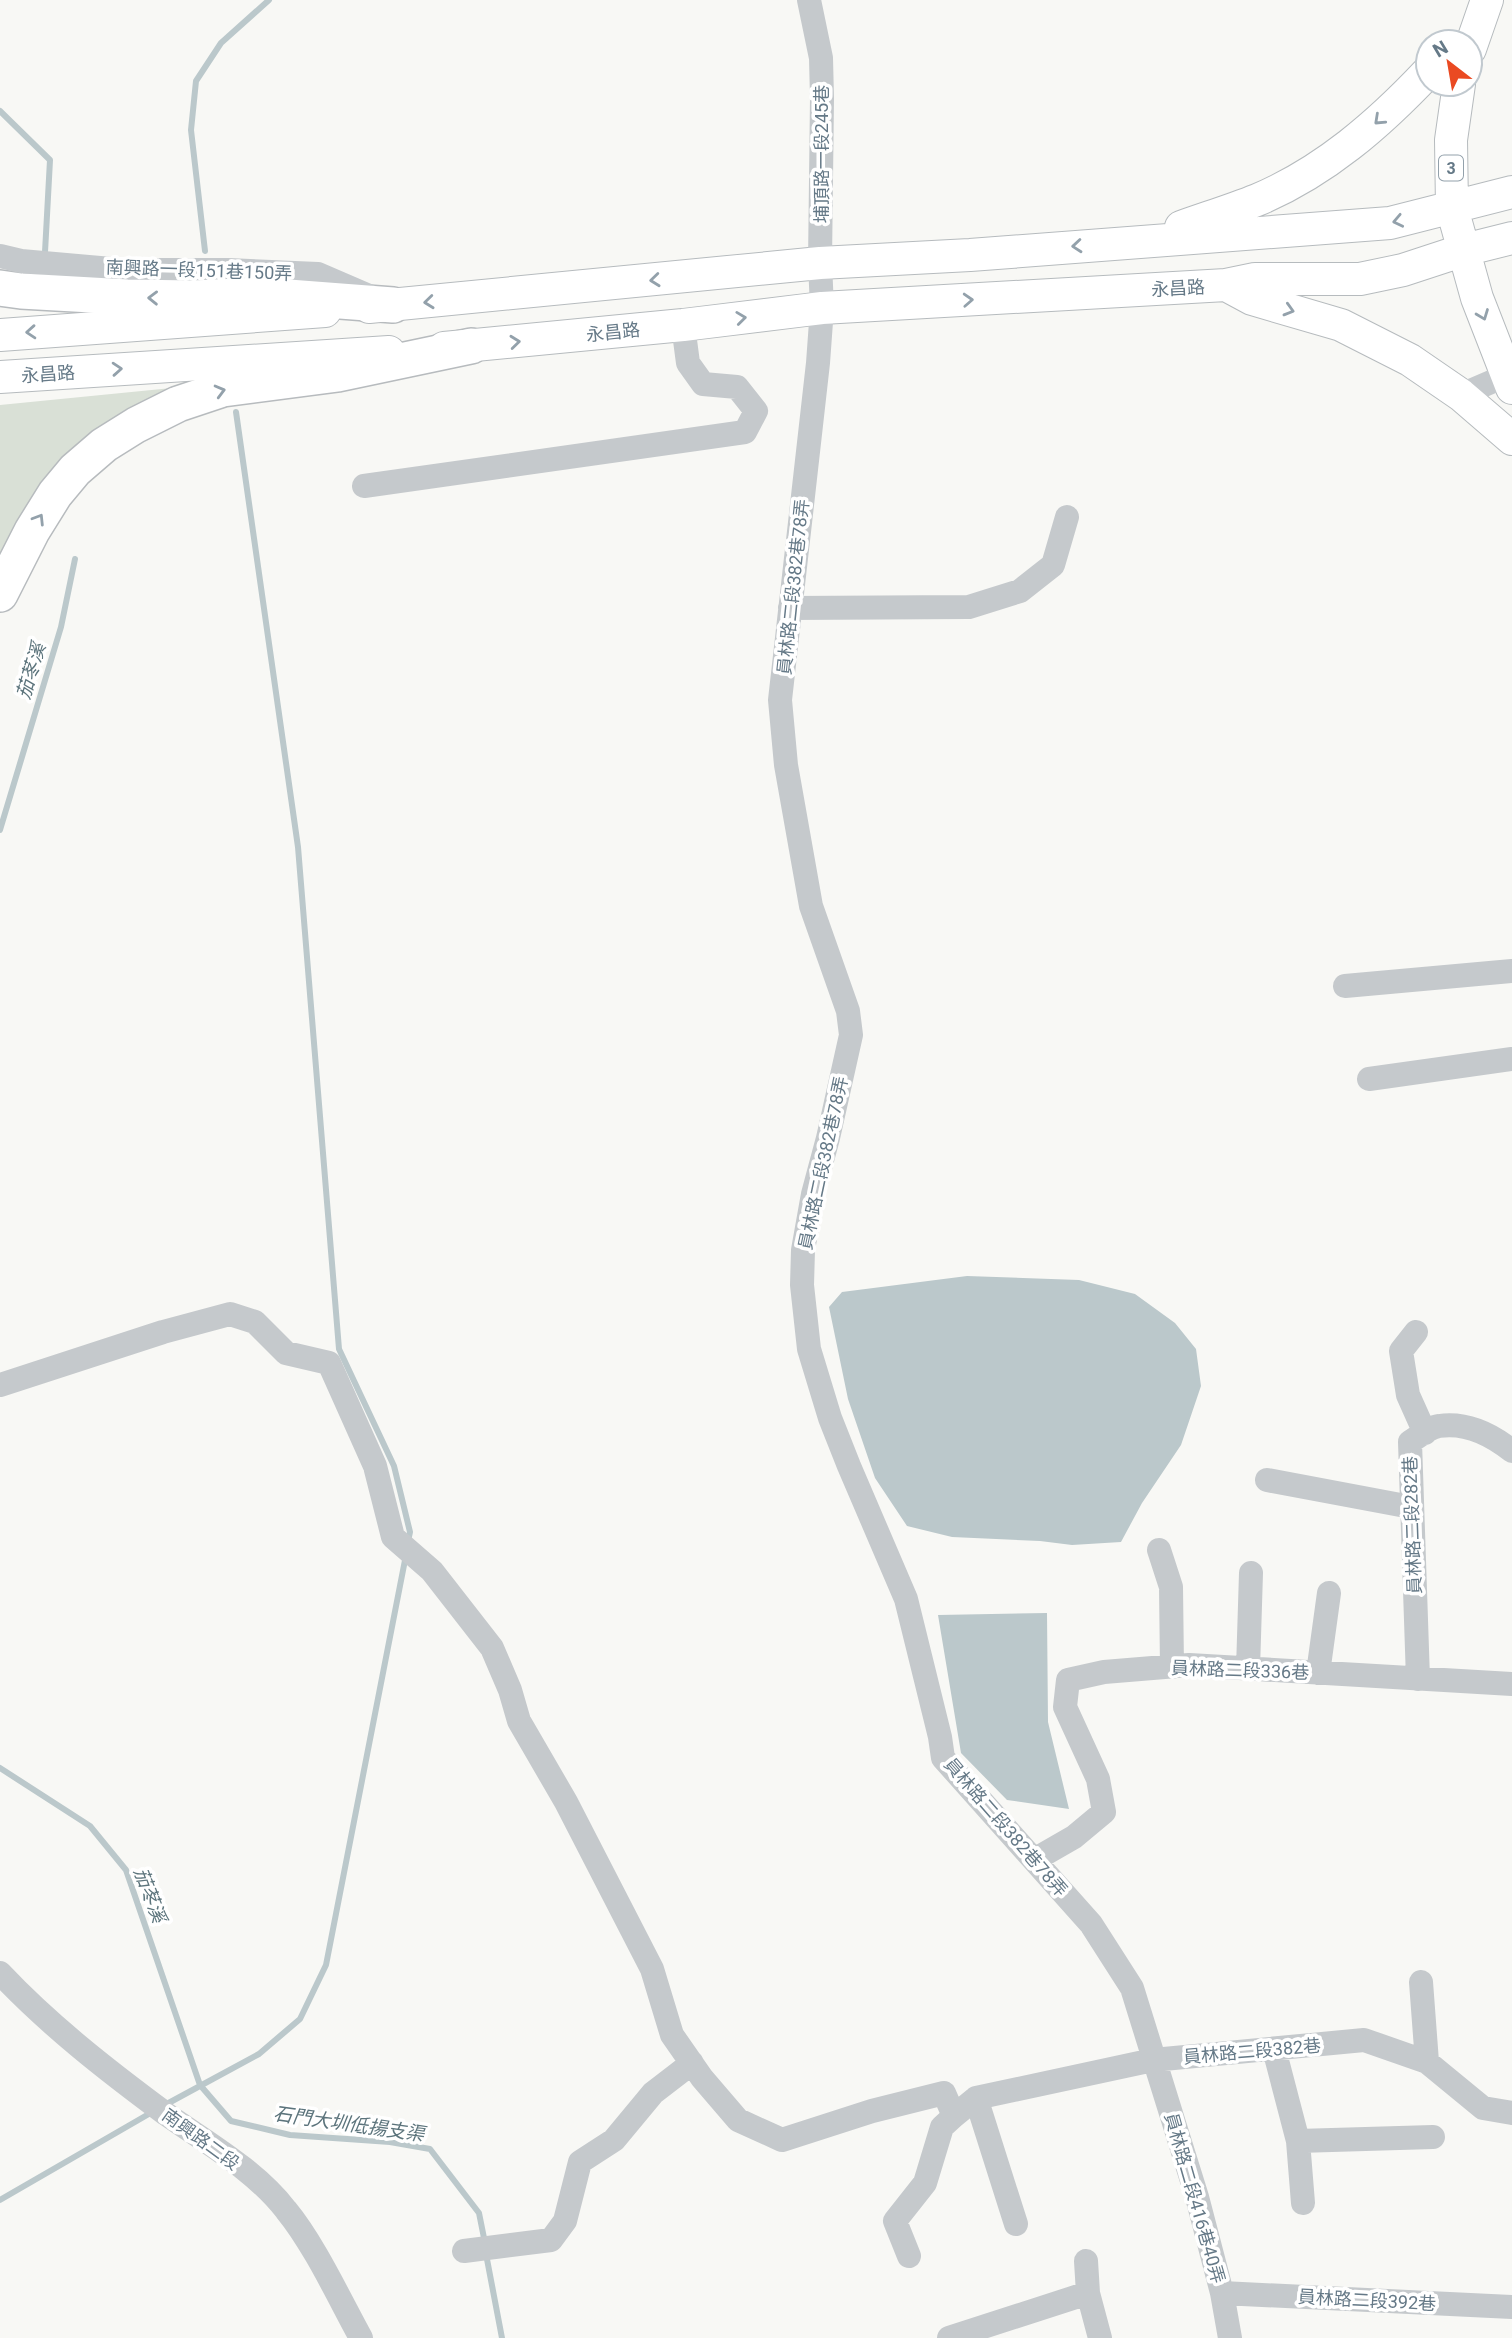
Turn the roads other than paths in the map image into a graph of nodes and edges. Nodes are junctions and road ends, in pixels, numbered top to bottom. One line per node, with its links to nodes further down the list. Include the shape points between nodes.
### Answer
1 (809, 0): 13 (street, 埔頂路一段245巷, via 821,58)
2 (1484, 8): 3 (main road); 4 (main road)
3 (1468, 28)
4 (1477, 28)
5 (1414, 86): 10 (main road, one-way to 10, via 1356,142 1306,175 1258,199)
6 (1457, 98): 8 (main road, 3, via 1451,140)
7 (1512, 192): 8 (main road)
8 (1452, 208): 10 (main road, one-way to 10, via 1390,223); 11 (main road, 3)
9 (1512, 238): 11 (main road, 永昌路)
10 (1145, 240): 13 (main road, one-way to 13)
11 (1464, 250): 14 (main road, 永昌路, via 1360,279 1255,279); 22 (main road, 3, one-way to 22, via 1476,298)
12 (0, 256): 16 (street, 南興路一段151巷150弄, via 123,270 318,274)
13 (820, 263): 16 (main road, one-way to 16); 17 (street, 埔頂路一段245巷)
14 (1226, 285): 17 (main road, 永昌路, one-way to 14); 23 (main road, one-way to 23, via 1252,299 1341,325 1410,360)
15 (0, 288): 16 (highway, one-way to 15, via 262,295 127,297)
16 (393, 305): 19 (main road, one-way to 19)
17 (822, 308): 18 (main road, 永昌路, one-way to 17); 28 (street, 員林路二段382巷78弄)
18 (683, 325): 20 (main road, 永昌路, one-way to 18); 25 (street, via 688,363 703,384 737,387 756,411 745,432)
19 (0, 335)
20 (471, 346): 21 (main road, 永昌路, one-way to 20); 27 (highway, one-way to 20, via 55,494 104,445 136,425 223,389 338,374)
21 (0, 377)
22 (1510, 379): 23 (street)
23 (1461, 396): 24 (main road)
24 (1512, 439)
25 (364, 486)
26 (1067, 517): 28 (street, via 1053,565 1020,591 969,607)
27 (0, 594)
28 (790, 608): 47 (street, 員林路二段382巷78弄, via 780,700 786,765 811,906 848,1011 851,1035 803,1250 809,1349 830,1419 906,1599 943,1758)
29 (1512, 971): 30 (street)
30 (1345, 986)
31 (1512, 1059): 32 (street)
32 (1369, 1079)
33 (1416, 1332): 35 (street, via 1401,1351 1408,1395)
34 (0, 1385): 53 (street, via 230,1314 255,1322 286,1353 328,1363 375,1466 393,1537 432,1572 492,1648 519,1721 652,1969 672,2035)
35 (1425, 1433): 36 (street, 員林路二段282巷, via 1437,1426 1471,1427); 38 (street, 員林路二段282巷, via 1410,1442)
36 (1512, 1451)
37 (1267, 1480): 38 (street)
38 (1411, 1507): 45 (street, 員林路二段282巷)
39 (1159, 1550): 42 (street, via 1171,1587)
40 (1251, 1573): 43 (street)
41 (1329, 1593): 44 (street)
42 (1172, 1667): 43 (street, 員林路二段336巷); 47 (street, 員林路二段336巷, via 1068,1679 1065,1707 1098,1779 1104,1812 1074,1837)
43 (1248, 1669): 44 (street, 員林路二段336巷)
44 (1318, 1673): 45 (street, 員林路二段336巷)
45 (1418, 1679): 46 (street, 員林路二段336巷)
46 (1512, 1684)
47 (1034, 1860): 51 (street, 員林路二段382巷78弄, via 1091,1924 1132,1988)
48 (0, 1973): 67 (street, 南興路二段, via 30,2005 102,2065 256,2179 287,2210)
49 (1421, 1982): 52 (street)
50 (1275, 2049): 51 (street, 員林路二段382巷); 52 (street, 員林路二段382巷, via 1364,2040); 58 (street)
51 (1153, 2060): 54 (street, 員林路二段382巷); 65 (street, 員林路二段416巷40弄)
52 (1427, 2062): 55 (street, 員林路二段382巷, via 1483,2108)
53 (692, 2063): 56 (street, via 738,2120 782,2140 944,2093); 61 (street, via 653,2093 614,2140 580,2162 565,2221 551,2240)
54 (976, 2098): 56 (street, 員林路二段382巷); 60 (street)
55 (1512, 2113)
56 (954, 2116): 62 (street, 員林路二段382巷, via 942,2127 925,2183 895,2221)
57 (1433, 2137): 58 (street)
58 (1298, 2141): 59 (street)
59 (1303, 2203)
60 (1016, 2224)
61 (464, 2251)
62 (909, 2256)
63 (1086, 2261): 64 (street)
64 (1088, 2293): 68 (street); 69 (street)
65 (1222, 2293): 66 (street, 員林路二段392巷); 70 (street, 員林路二段416巷40弄)
66 (1512, 2307)
67 (361, 2338)
68 (949, 2338)
69 (1100, 2338)
70 (1230, 2338)

